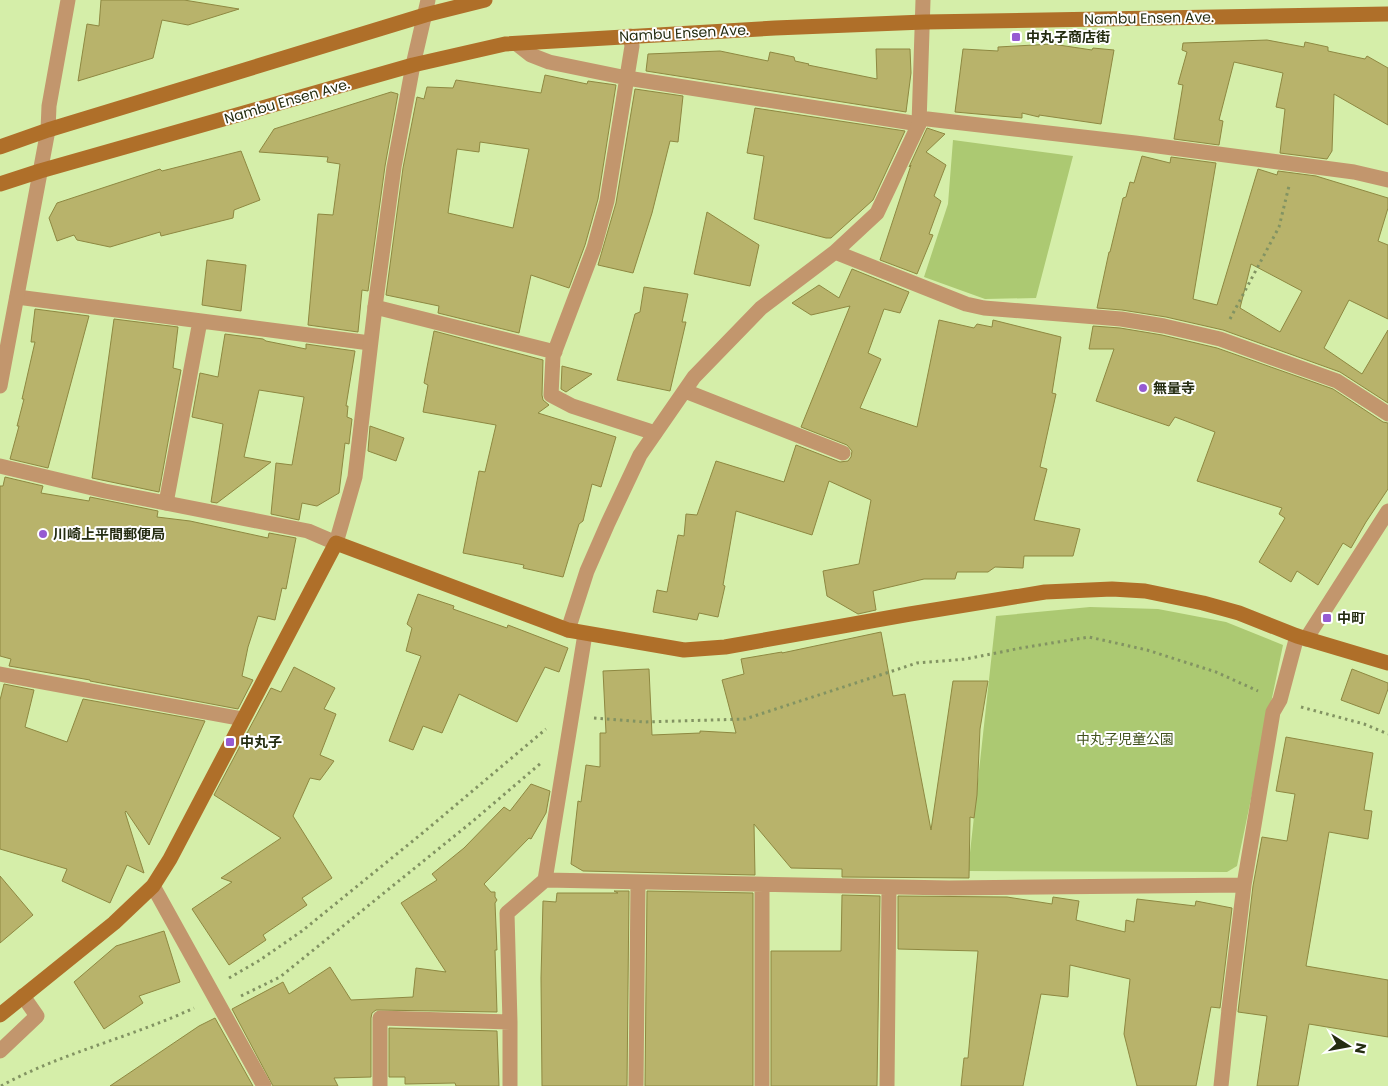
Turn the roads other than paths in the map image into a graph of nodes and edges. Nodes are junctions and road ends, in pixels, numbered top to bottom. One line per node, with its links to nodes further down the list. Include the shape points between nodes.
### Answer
1 (68, 0): 13 (street, via 49,106)
2 (428, 0): 6 (street)
3 (485, 0): 6 (street)
4 (923, 0): 7 (street)
5 (1388, 14): 7 (street, Nambu Ensen Ave.)
6 (425, 15): 10 (street); 13 (street)
7 (924, 22): 8 (street, Nambu Ensen Ave.); 12 (street)
8 (630, 36): 9 (street, Nambu Ensen Ave.); 11 (street, via 632,46)
9 (517, 44): 10 (street, Nambu Ensen Ave.); 11 (street, via 531,55 550,62)
10 (413, 65): 15 (street, Nambu Ensen Ave.); 20 (street, via 394,167)
11 (627, 78): 12 (street); 23 (street, via 607,201 594,248)
12 (919, 121): 16 (street, via 1135,143 1354,172); 18 (street, via 877,213)
13 (48, 130): 14 (street); 15 (street)
14 (0, 147)
15 (40, 171): 17 (street, Nambu Ensen Ave.); 19 (street)
16 (1388, 180)
17 (0, 184)
18 (835, 252): 25 (street, via 761,308 694,377); 26 (street, via 966,304 1121,319 1220,339 1337,381)
19 (16, 297): 21 (street); 24 (street)
20 (375, 307): 22 (street); 23 (street)
21 (200, 321): 22 (street); 30 (street)
22 (370, 343): 32 (street, via 354,477)
23 (555, 352): 27 (street, via 551,395 572,406)
24 (0, 386)
25 (685, 391): 27 (street); 28 (street)
26 (1388, 414)
27 (655, 433): 33 (street, via 640,455 608,523 587,571)
28 (843, 453)
29 (0, 466): 30 (street)
30 (166, 503): 32 (street, via 308,531)
31 (1388, 511): 35 (street)
32 (336, 543): 33 (street); 38 (street)
33 (568, 630): 34 (street)
34 (585, 634): 35 (street, via 684,650 726,647 1044,592 1112,589 1145,591 1203,603 1239,613); 39 (street)
35 (1302, 638): 36 (street); 42 (street, via 1273,712)
36 (1388, 663)
37 (0, 674): 38 (street)
38 (244, 719): 43 (street, via 170,859)
39 (545, 880): 40 (street); 47 (street, via 507,913)
40 (638, 882): 41 (street); 52 (street)
41 (762, 885): 44 (street); 53 (street)
42 (1244, 885): 44 (street); 55 (street)
43 (152, 886): 45 (street, via 114,923); 49 (street)
44 (889, 887): 54 (street)
45 (23, 996): 46 (street); 48 (street, via 37,1016)
46 (0, 1016)
47 (510, 1022): 50 (street, via 380,1018); 51 (street)
48 (0, 1051)
49 (264, 1086)
50 (380, 1086)
51 (510, 1086)
52 (636, 1086)
53 (762, 1086)
54 (887, 1086)
55 (1221, 1086)

